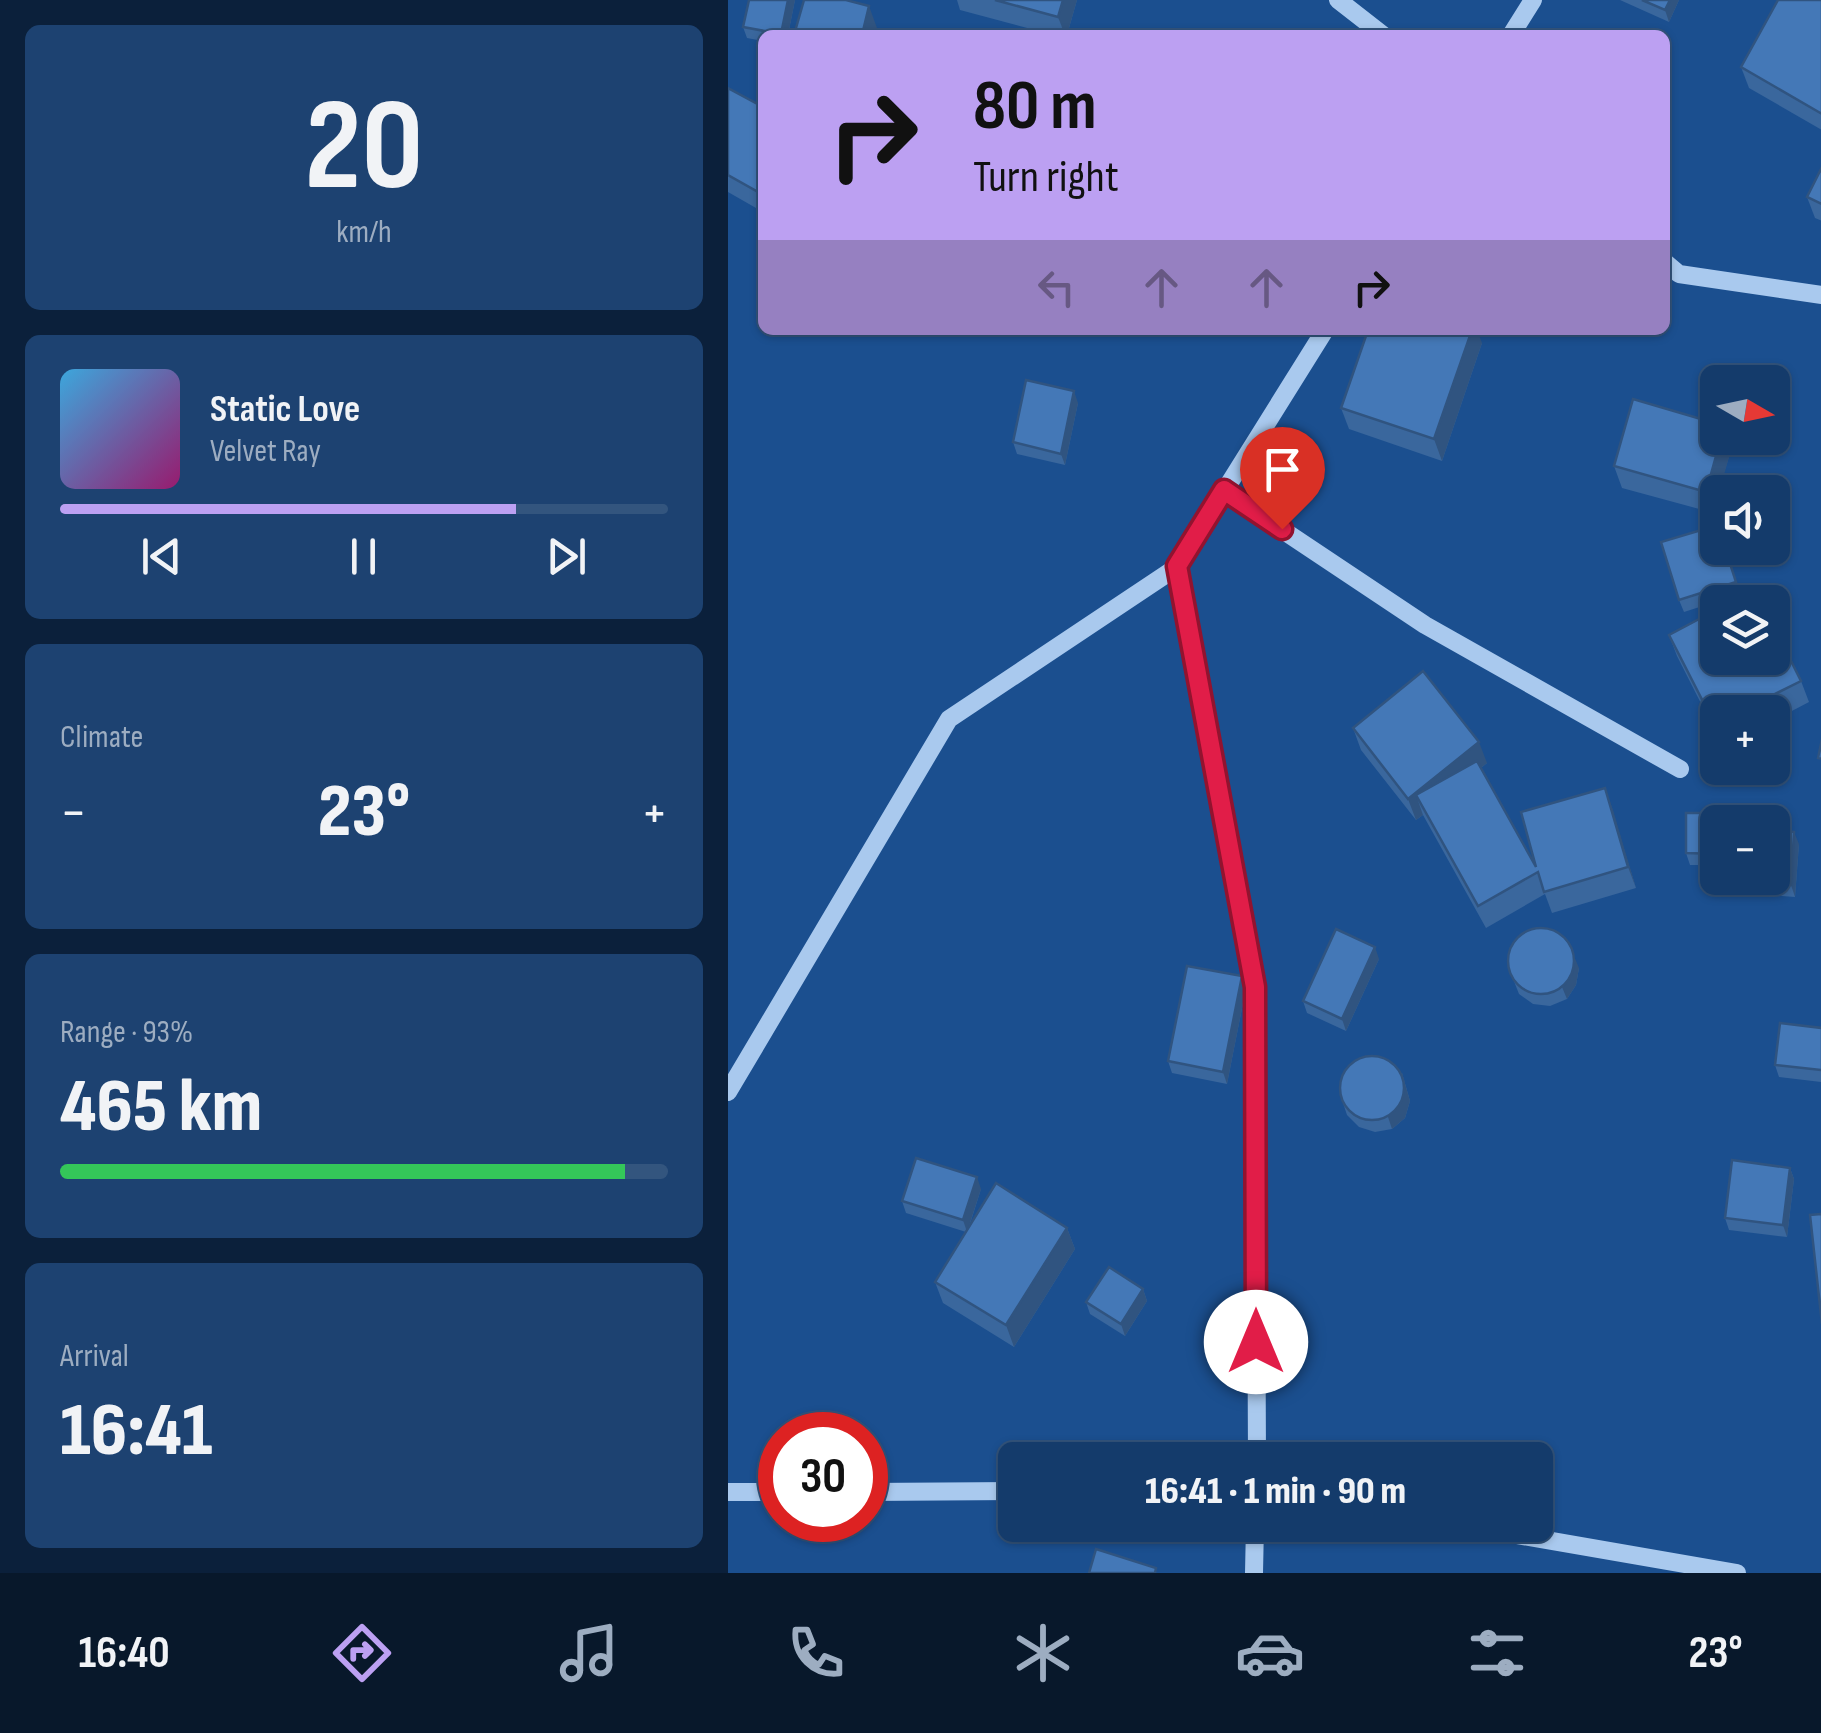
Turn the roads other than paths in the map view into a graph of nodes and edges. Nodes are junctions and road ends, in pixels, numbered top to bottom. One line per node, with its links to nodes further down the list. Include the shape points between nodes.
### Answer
1 (1338, 0): 3 (street)
2 (1533, 0): 4 (street)
3 (1377, 30)
4 (1514, 30)
5 (1670, 266): 6 (street, via 1679,274)
6 (1822, 295)
7 (1323, 335): 8 (street)
8 (1224, 490): 9 (street); 10 (street, via 1424,625)
9 (1177, 566): 11 (street, via 949,719); 12 (street, via 1255,987)
10 (1680, 769)
11 (728, 1092)
12 (1256, 1442)
13 (998, 1491): 16 (street)
14 (728, 1492): 15 (street)
15 (758, 1492)
16 (888, 1492)
17 (1553, 1541): 20 (street)
18 (1255, 1542): 19 (street)
19 (1254, 1573)
20 (1736, 1573)

